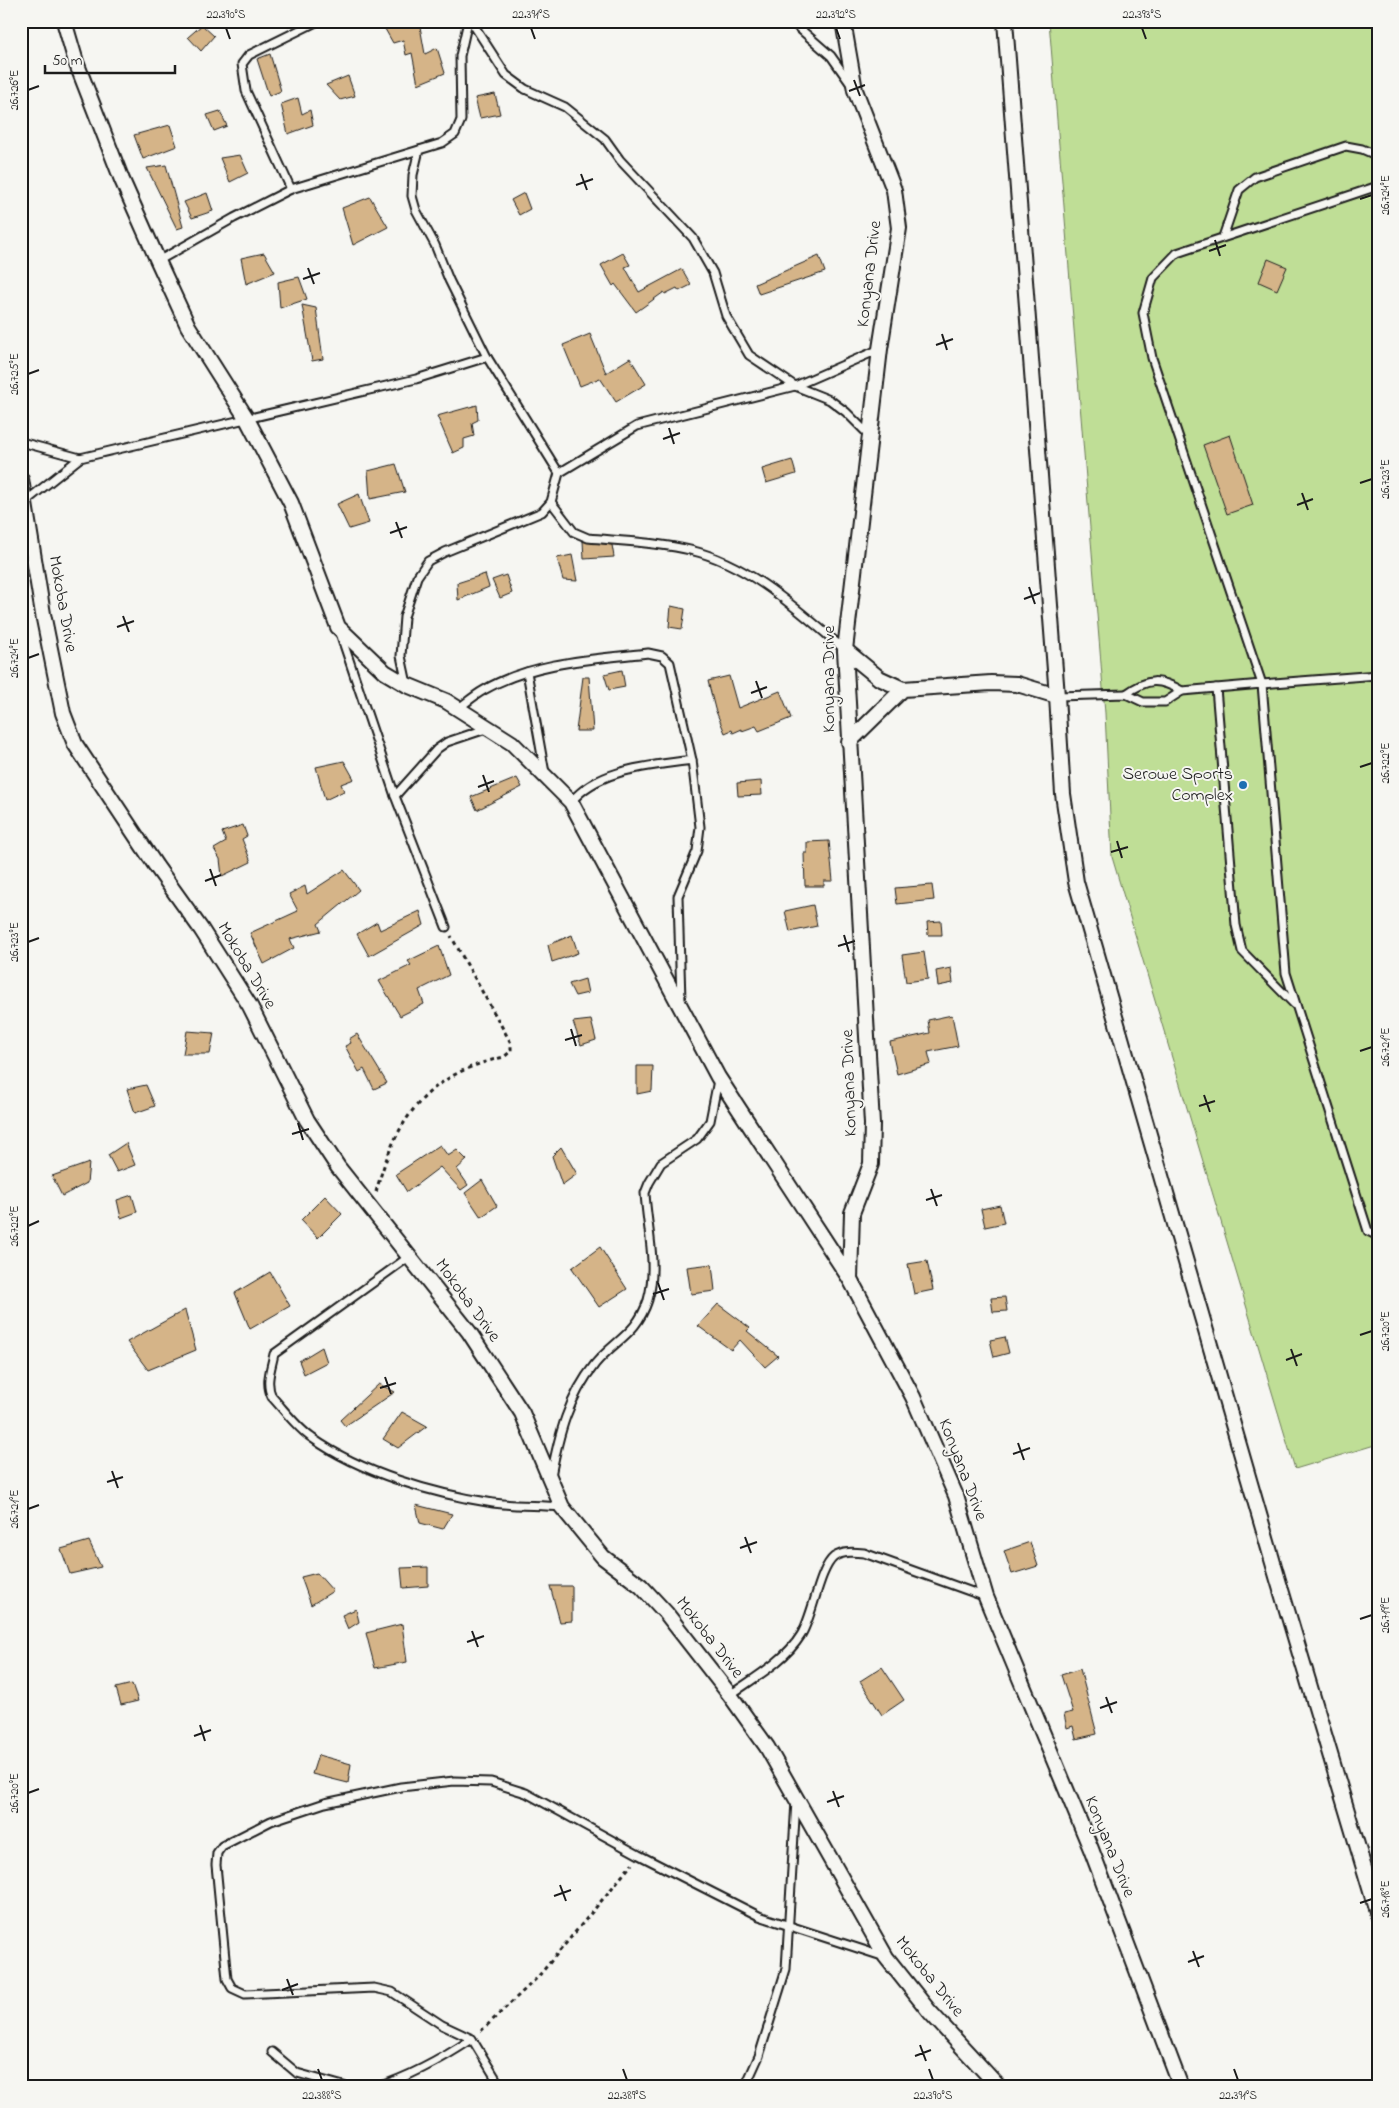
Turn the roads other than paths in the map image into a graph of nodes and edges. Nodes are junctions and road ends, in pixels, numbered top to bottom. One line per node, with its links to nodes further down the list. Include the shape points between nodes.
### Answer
1 (64, 21): 13 (street, via 76,62 122,180)
2 (318, 21): 11 (lane, via 249,55 242,64 246,91)
3 (469, 21): 8 (lane, via 460,56 461,120 456,134 442,143); 16 (lane, via 506,75 525,89 565,107 605,139 620,160 693,238 713,274 726,316 749,355)
4 (791, 21): 7 (lane, via 831,56)
5 (843, 21): 7 (street, Konyana Drive)
6 (1005, 21): 35 (street)
7 (855, 90): 14 (street, Konyana Drive, via 894,190 899,228)
8 (419, 150): 11 (lane); 15 (lane, via 413,175 412,196 416,210)
9 (1378, 156): 12 (lane, via 1346,146 1255,178 1239,190)
10 (1378, 186): 12 (lane)
11 (291, 189): 13 (lane)
12 (1223, 237): 29 (lane, via 1177,252 1153,278 1143,314 1152,358)
13 (158, 262): 17 (street, via 188,326)
14 (880, 349): 16 (lane); 18 (street, Konyana Drive)
15 (487, 357): 17 (lane, via 416,379); 21 (lane)
16 (795, 386): 18 (lane, via 830,400); 21 (lane, via 637,426)
17 (247, 419): 20 (lane); 25 (street, via 291,502)
18 (871, 437): 26 (street, Konyana Drive)
19 (21, 442): 20 (lane)
20 (80, 458): 23 (lane)
21 (559, 473): 24 (lane)
22 (21, 479): 23 (street, Mokoba Drive)
23 (26, 501): 48 (street, Mokoba Drive, via 43,614 63,713 76,744 250,1006 307,1120 338,1167)
24 (551, 502): 26 (lane, via 574,532 588,538 690,550 731,564 789,602); 30 (lane, via 534,516 428,561 417,577 404,618 401,656)
25 (338, 628): 30 (street, via 374,664); 41 (lane)
26 (845, 650): 32 (street, via 879,678); 38 (street, Konyana Drive)
27 (527, 672): 36 (lane, via 484,689); 39 (lane, via 559,663 648,653 662,656 670,663); 40 (lane)
28 (1378, 675): 29 (lane)
29 (1262, 684): 31 (lane); 44 (lane, via 1286,972)
30 (407, 685): 36 (street)
31 (1216, 688): 33 (lane); 44 (lane, via 1236,925 1242,951)
32 (903, 689): 35 (street, via 991,682 1017,684); 38 (street)
33 (1182, 691): 34 (lane, via 1165,702 1143,702); 34 (lane, via 1164,681 1142,683)
34 (1126, 694): 35 (lane)
35 (1058, 696): 55 (street, via 1063,794 1076,882)
36 (459, 708): 37 (street)
37 (489, 728): 40 (street, via 512,743); 41 (lane, via 447,742 437,749)
38 (849, 742): 49 (street, Konyana Drive, via 872,1124 871,1164 852,1213)
39 (692, 760): 42 (lane, via 653,764 598,780 580,790); 45 (lane, via 700,827 697,851 678,896)
40 (545, 775): 42 (street)
41 (395, 796): 43 (lane)
42 (571, 802): 45 (street)
43 (446, 927)
44 (1296, 1006): 47 (lane, via 1368,1231)
45 (681, 1009): 46 (street)
46 (718, 1077): 49 (street); 50 (lane, via 710,1121 697,1139 661,1163 649,1182 646,1193 652,1280 648,1301 636,1327 596,1363 572,1399)
47 (1378, 1236)
48 (410, 1256): 50 (street, Mokoba Drive, via 469,1332 522,1413); 51 (lane, via 274,1354 268,1381 272,1398 310,1437 364,1467 441,1491 494,1503)
49 (850, 1279): 52 (street, Konyana Drive, via 913,1397 956,1496)
50 (550, 1480): 51 (street, Mokoba Drive)
51 (562, 1507): 53 (street, Mokoba Drive, via 603,1557 641,1586 666,1613)
52 (986, 1597): 53 (lane, via 864,1553 848,1552 834,1557 825,1568 801,1636 779,1660); 65 (street, Konyana Drive, via 1090,1849)
53 (730, 1695): 54 (street, Mokoba Drive, via 767,1747)
54 (796, 1798): 56 (lane); 57 (street, Mokoba Drive)
55 (1378, 1915)
56 (787, 1926): 57 (lane); 58 (lane, via 743,1908 526,1793 491,1782 454,1781 401,1787 325,1803 271,1821 222,1846 217,1853 216,1865 227,1979 232,1988 245,1994 374,1988 392,1992 442,2025); 63 (lane, via 786,1969 759,2056)
57 (886, 1957): 64 (street, Mokoba Drive, via 929,2011)
58 (472, 2039): 61 (lane, via 406,2078); 62 (lane)
59 (272, 2052): 60 (lane, via 297,2073)
60 (348, 2087)
61 (377, 2087)
62 (501, 2087)
63 (745, 2087)
64 (998, 2087)
65 (1181, 2087)

